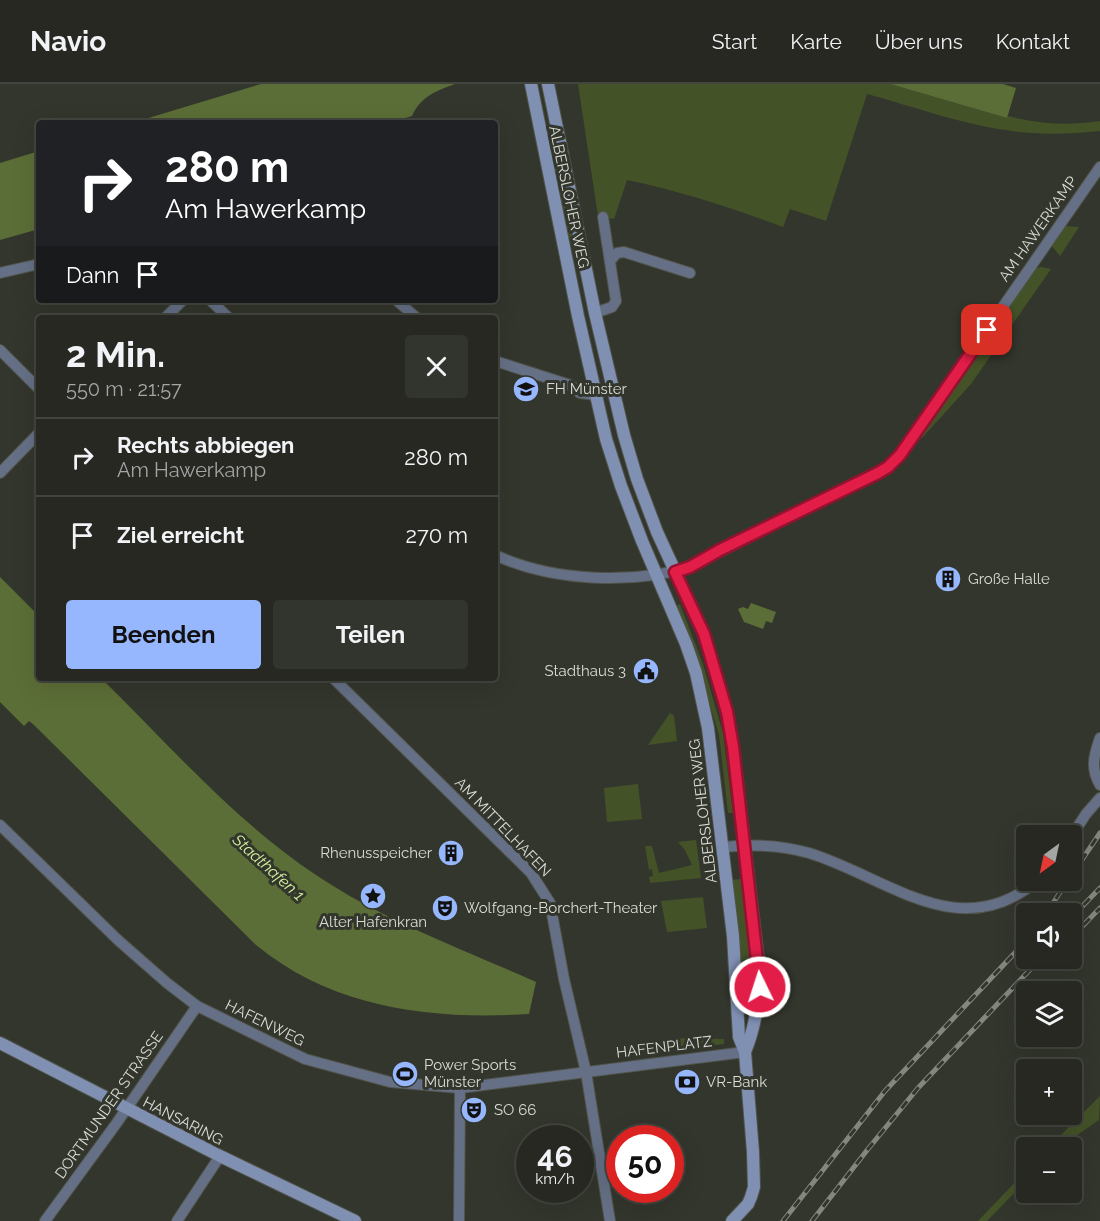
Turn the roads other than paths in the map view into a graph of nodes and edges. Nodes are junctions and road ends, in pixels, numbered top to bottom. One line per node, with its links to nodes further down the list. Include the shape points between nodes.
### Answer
1 (531, 84): 16 (main road, ALBERSLOHER WEG)
2 (548, 84): 12 (main road, ALBERSLOHER WEG)
3 (1100, 167): 25 (street, AM HAWERKAMP, via 888,467)
4 (603, 217): 5 (street, ALBERSLOHER WEG)
5 (610, 261): 8 (street, ALBERSLOHER WEG, via 617,252 624,252); 12 (street, ALBERSLOHER WEG, via 616,301 612,307)
6 (36, 265): 7 (street)
7 (0, 273)
8 (690, 273)
9 (180, 303): 13 (street)
10 (213, 303): 14 (street)
11 (400, 303): 15 (street)
12 (595, 313): 16 (main road, ALBERSLOHER WEG); 20 (main road, ALBERSLOHER WEG)
13 (168, 315)
14 (225, 315)
15 (414, 315)
16 (578, 316): 21 (main road, ALBERSLOHER WEG)
17 (0, 350): 19 (street)
18 (498, 362): 21 (street, via 570,385 580,393)
19 (36, 386)
20 (612, 387): 21 (street); 25 (main road, ALBERSLOHER WEG, via 637,479)
21 (596, 395): 26 (main road, ALBERSLOHER WEG, via 621,486)
22 (36, 436): 23 (street)
23 (0, 474)
24 (498, 556): 26 (street, via 573,576 604,579)
25 (675, 572): 26 (street); 33 (main road, ALBERSLOHER WEG, via 704,634 727,712)
26 (656, 574): 34 (main road, ALBERSLOHER WEG, via 696,674 710,737)
27 (336, 681): 39 (street, AM MITTELHAFEN, via 531,873 546,895)
28 (1100, 738): 29 (street, via 1093,767)
29 (1100, 785)
30 (1100, 798): 32 (street)
31 (0, 825): 36 (street, HAFENWEG, via 118,940)
32 (1079, 825)
33 (743, 845): 34 (street); 35 (street, via 807,853 946,908 997,903); 38 (main road, ALBERSLOHER WEG, via 760,975 752,1037)
34 (723, 847): 38 (main road, ALBERSLOHER WEG, via 739,1037)
35 (1022, 891)
36 (197, 1006): 40 (street, HAFENWEG, via 305,1059 390,1082); 41 (street, DORTMUNDER STRASSE)
37 (0, 1043): 41 (main road, HANSARING)
38 (745, 1052): 39 (street, HAFENPLATZ); 49 (main road, ALBERSLOHER WEG, via 754,1186 748,1204)
39 (586, 1072): 40 (street, HAFENWEG); 48 (street, AM MITTELHAFEN)
40 (460, 1088): 47 (street)
41 (125, 1108): 42 (main road, HANSARING); 44 (street, DORTMUNDER STRASSE)
42 (219, 1156): 43 (main road, HANSARING); 45 (street)
43 (336, 1217): 46 (main road, HANSARING)
44 (45, 1221)
45 (177, 1221)
46 (355, 1221)
47 (459, 1221)
48 (610, 1221)
49 (732, 1221)

